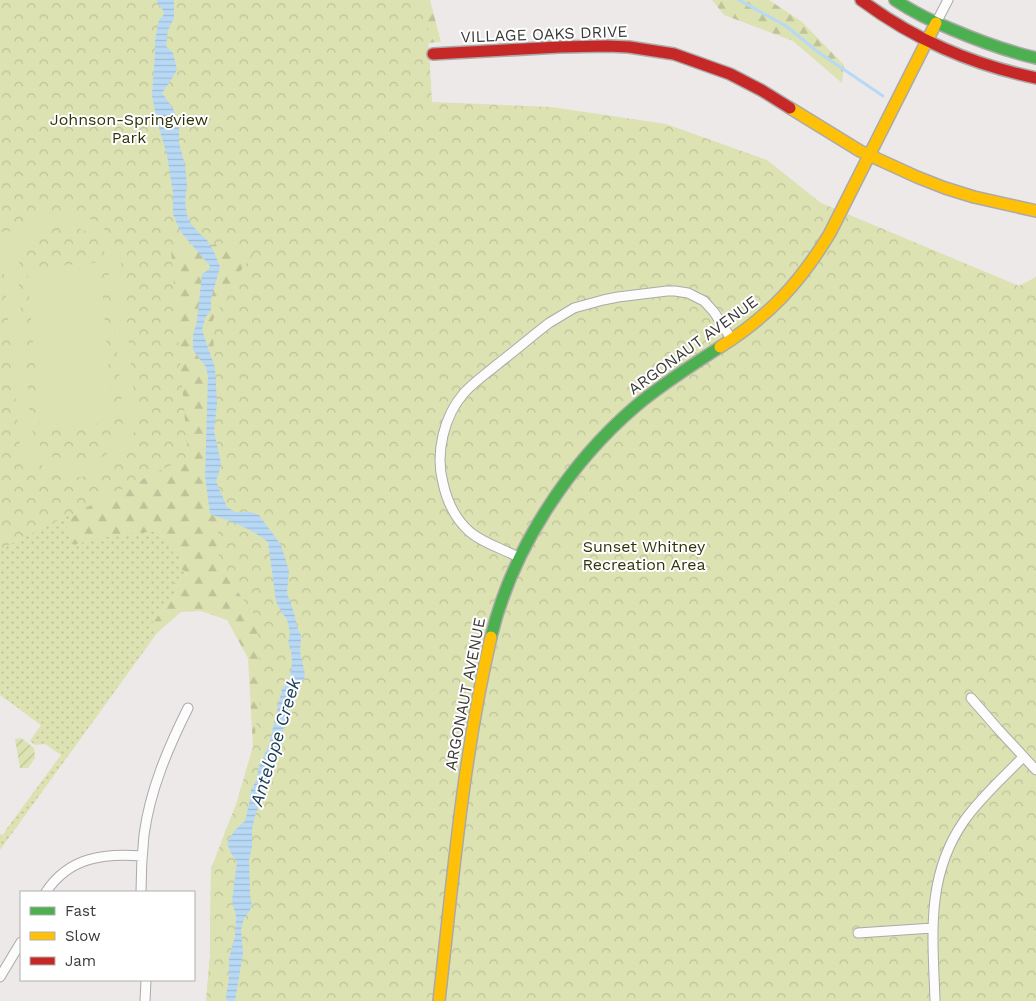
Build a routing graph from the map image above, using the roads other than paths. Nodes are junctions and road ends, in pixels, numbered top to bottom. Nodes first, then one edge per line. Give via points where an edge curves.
1 (861, 0) edge
2 (895, 0) edge
3 (948, 0) edge
4 (936, 23) junction
5 (927, 41) junction
6 (433, 54) dead end
7 (1036, 58) edge
8 (1036, 78) edge
9 (869, 156) junction
10 (1036, 211) edge
11 (732, 340) junction
12 (520, 558) junction
13 (972, 698) dead end
14 (188, 708) dead end
15 (1023, 757) junction
16 (1036, 770) edge
17 (142, 856) junction
18 (47, 891) edge
19 (141, 891) edge
20 (933, 928) junction
21 (858, 933) dead end
22 (20, 944) edge
23 (0, 977) edge
24 (146, 981) edge
25 (145, 1001) edge
26 (439, 1001) edge
27 (935, 1001) edge

1 - 5 street
2 - 4 street
3 - 4 street
4 - 5 street, ARGONAUT AVENUE
4 - 7 street via 981,42
5 - 8 street via 1000,69
5 - 9 street, ARGONAUT AVENUE
6 - 9 street, VILLAGE OAKS DRIVE via 607,46 674,54 758,88
9 - 10 street, VILLAGE OAKS DRIVE via 945,188
9 - 11 street, ARGONAUT AVENUE via 815,258 774,306
11 - 12 street, ARGONAUT AVENUE via 641,401 598,443 546,510
11 - 12 street via 704,301 688,293 667,291 618,297 562,314 464,394 448,422 440,450 441,478 449,503 462,525 471,533
12 - 26 street, ARGONAUT AVENUE via 494,624 469,749
13 - 15 street
14 - 17 street via 170,743 156,784 148,811
15 - 16 street
15 - 20 street via 977,804 952,842 942,862 936,886
17 - 18 street via 92,858 60,876
17 - 19 street
20 - 21 street
20 - 27 street
22 - 23 street
24 - 25 street

